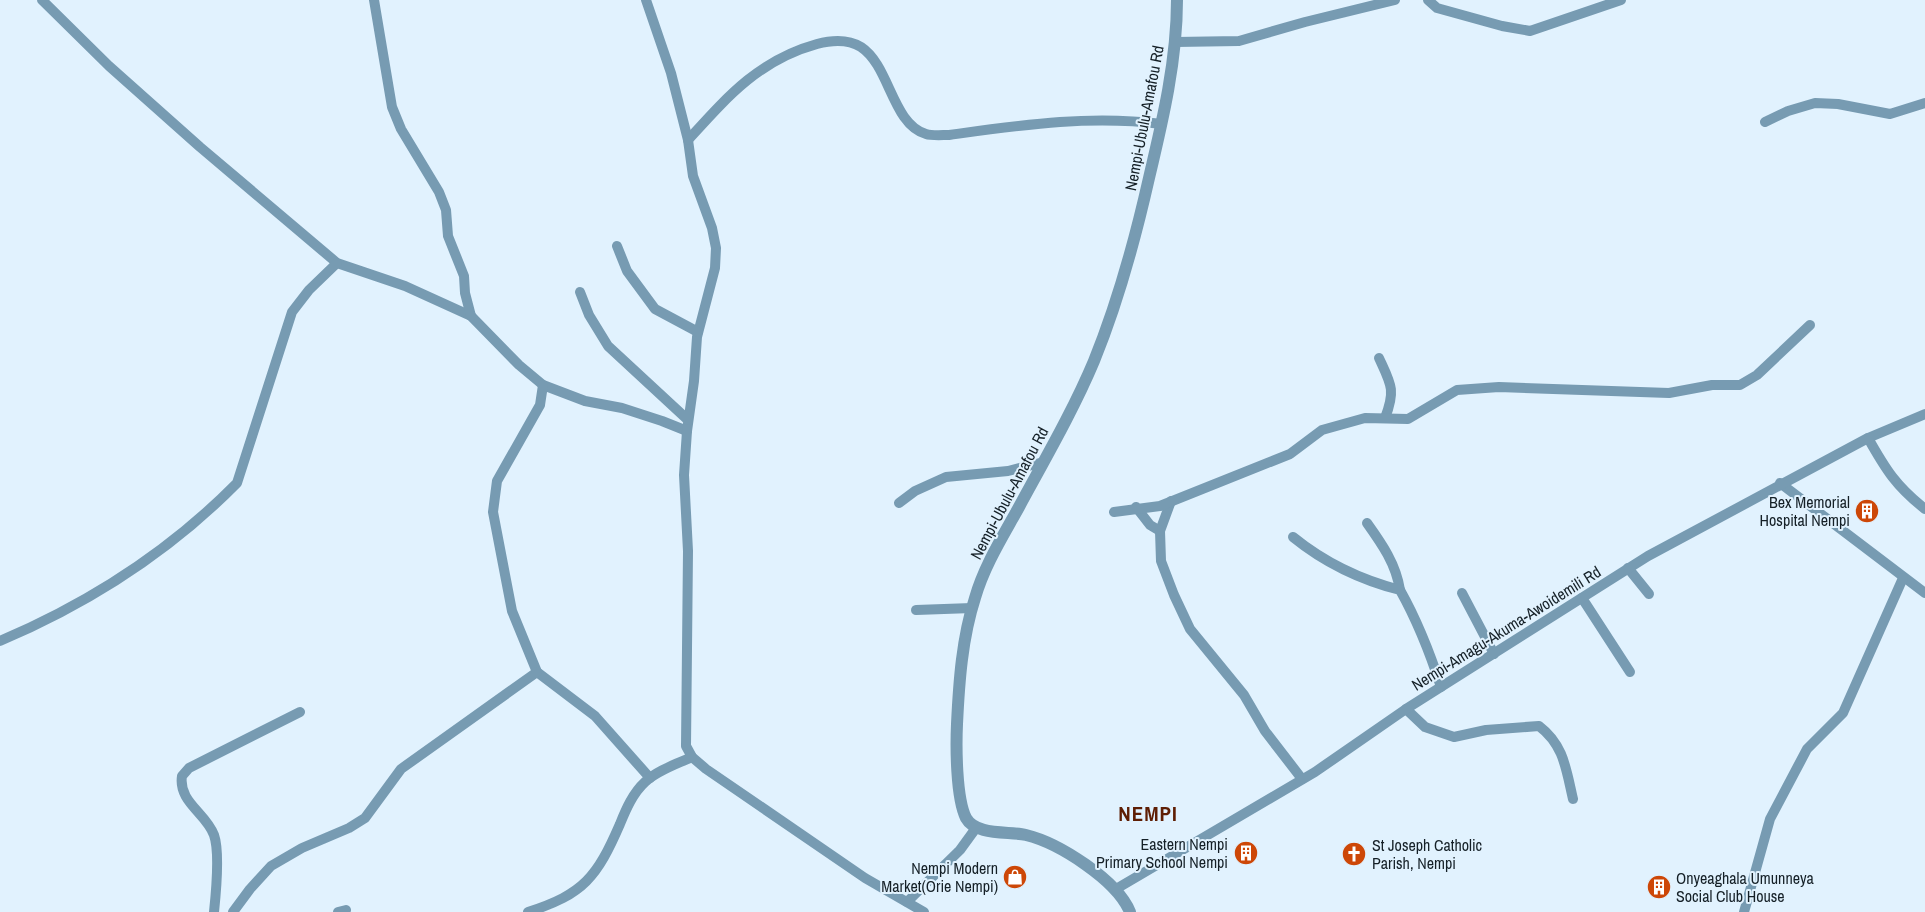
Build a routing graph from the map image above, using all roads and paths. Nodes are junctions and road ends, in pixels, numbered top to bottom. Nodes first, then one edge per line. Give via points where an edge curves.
1 (42, 0) edge
2 (374, 0) edge
3 (646, 0) edge
4 (1177, 0) edge
5 (1395, 0) edge
6 (1428, 0) edge
7 (1621, 0) edge
8 (1176, 42) junction
9 (1925, 103) edge
10 (1765, 122) dead end
11 (1162, 124) junction
12 (688, 140) junction
13 (617, 246) dead end
14 (337, 263) junction
15 (580, 292) dead end
16 (470, 316) junction
17 (1810, 325) dead end
18 (698, 332) junction
19 (1379, 358) dead end
20 (543, 385) junction
21 (1925, 414) edge
22 (1385, 418) junction
23 (688, 420) junction
24 (687, 431) junction
25 (1868, 438) junction
26 (1044, 462) junction
27 (1780, 484) junction
28 (1171, 500) junction
29 (899, 503) dead end
30 (1136, 508) junction
31 (1925, 509) edge
32 (1114, 512) dead end
33 (1367, 523) dead end
34 (1160, 531) junction
35 (1293, 536) dead end
36 (1628, 568) junction
37 (1903, 578) junction
38 (1400, 590) junction
39 (1925, 592) edge
40 (1462, 593) dead end
41 (1649, 594) dead end
42 (1582, 598) junction
43 (972, 608) junction
44 (916, 610) dead end
45 (0, 641) edge
46 (1494, 654) junction
47 (537, 672) junction
48 (1630, 672) dead end
49 (1440, 687) junction
50 (1406, 709) junction
51 (300, 712) dead end
52 (692, 757) junction
53 (650, 778) junction
54 (1302, 779) junction
55 (1573, 799) dead end
56 (976, 828) junction
57 (1116, 890) junction
58 (907, 902) junction
59 (214, 912) edge
60 (233, 912) edge
61 (528, 912) edge
62 (924, 912) edge
63 (1130, 912) edge
64 (1744, 912) edge

1 - 14 street via 186,135
2 - 16 street via 392,107 446,210 448,236 464,276
3 - 12 street via 672,73
4 - 8 street, Nempi-Ubulu-Amafou Rd
5 - 8 street via 1239,42
6 - 7 street via 1437,8 1530,31
8 - 11 street, Nempi-Ubulu-Amafou Rd
9 - 10 street via 1890,114 1815,103
11 - 12 street via 1083,119 926,135 915,129 906,118 875,62 861,47 843,41 829,41 774,61 748,78
11 - 26 street, Nempi-Ubulu-Amafou Rd via 1133,246 1108,320 1094,360
12 - 18 street via 693,176 716,248 715,268
13 - 18 street via 627,271 655,309
14 - 16 street via 405,286
14 - 45 street via 292,312 237,482 219,501 130,573 35,626
15 - 23 street via 589,315 608,346
16 - 20 street
17 - 22 street via 1757,375 1740,385 1712,385 1669,393 1499,387 1457,390 1408,419
18 - 23 street
19 - 22 street via 1390,382 1392,399
20 - 24 street via 584,401 622,408
20 - 47 street via 540,405 497,482 493,512 512,612
21 - 25 street, Nempi-Amagu-Akuma-Awoidemili Rd
22 - 28 street via 1365,418 1322,430 1290,454
23 - 24 street
24 - 52 street via 684,475 688,551 686,746
25 - 27 street, Nempi-Amagu-Akuma-Awoidemili Rd
25 - 31 street via 1902,492
26 - 29 street via 1008,471 946,477 915,491
26 - 43 street, Nempi-Ubulu-Amafou Rd via 995,552
27 - 36 street, Nempi-Amagu-Akuma-Awoidemili Rd
27 - 37 street
28 - 30 street via 1160,506
28 - 34 street
30 - 32 street
30 - 34 street via 1150,525
33 - 38 street via 1386,549 1398,576
34 - 54 street via 1161,561 1190,629 1244,694 1265,731
35 - 38 street via 1336,566 1370,582
36 - 41 street
36 - 42 street, Nempi-Amagu-Akuma-Awoidemili Rd
37 - 39 street
37 - 64 street via 1843,714 1807,748 1770,819
38 - 49 street via 1430,653
40 - 46 street
42 - 46 street, Nempi-Amagu-Akuma-Awoidemili Rd
42 - 48 street
43 - 44 street
43 - 56 street, Nempi-Ubulu-Amafou Rd via 961,666 955,757 967,819
46 - 49 street, Nempi-Amagu-Akuma-Awoidemili Rd
47 - 53 street via 595,716
47 - 60 street via 401,769 365,818 271,866
49 - 50 street, Nempi-Amagu-Akuma-Awoidemili Rd
50 - 54 street, Nempi-Amagu-Akuma-Awoidemili Rd
50 - 55 street via 1425,727 1454,738 1486,730 1539,726 1553,737 1565,762
51 - 59 street via 189,768 182,776 183,793 214,835
52 - 53 street
52 - 58 street via 857,873
53 - 61 street via 630,800 610,848 593,877 554,904
54 - 57 street, Nempi-Amagu-Akuma-Awoidemili Rd
56 - 57 street via 1027,835 1092,870
56 - 58 street via 960,850
57 - 63 street
58 - 62 street

